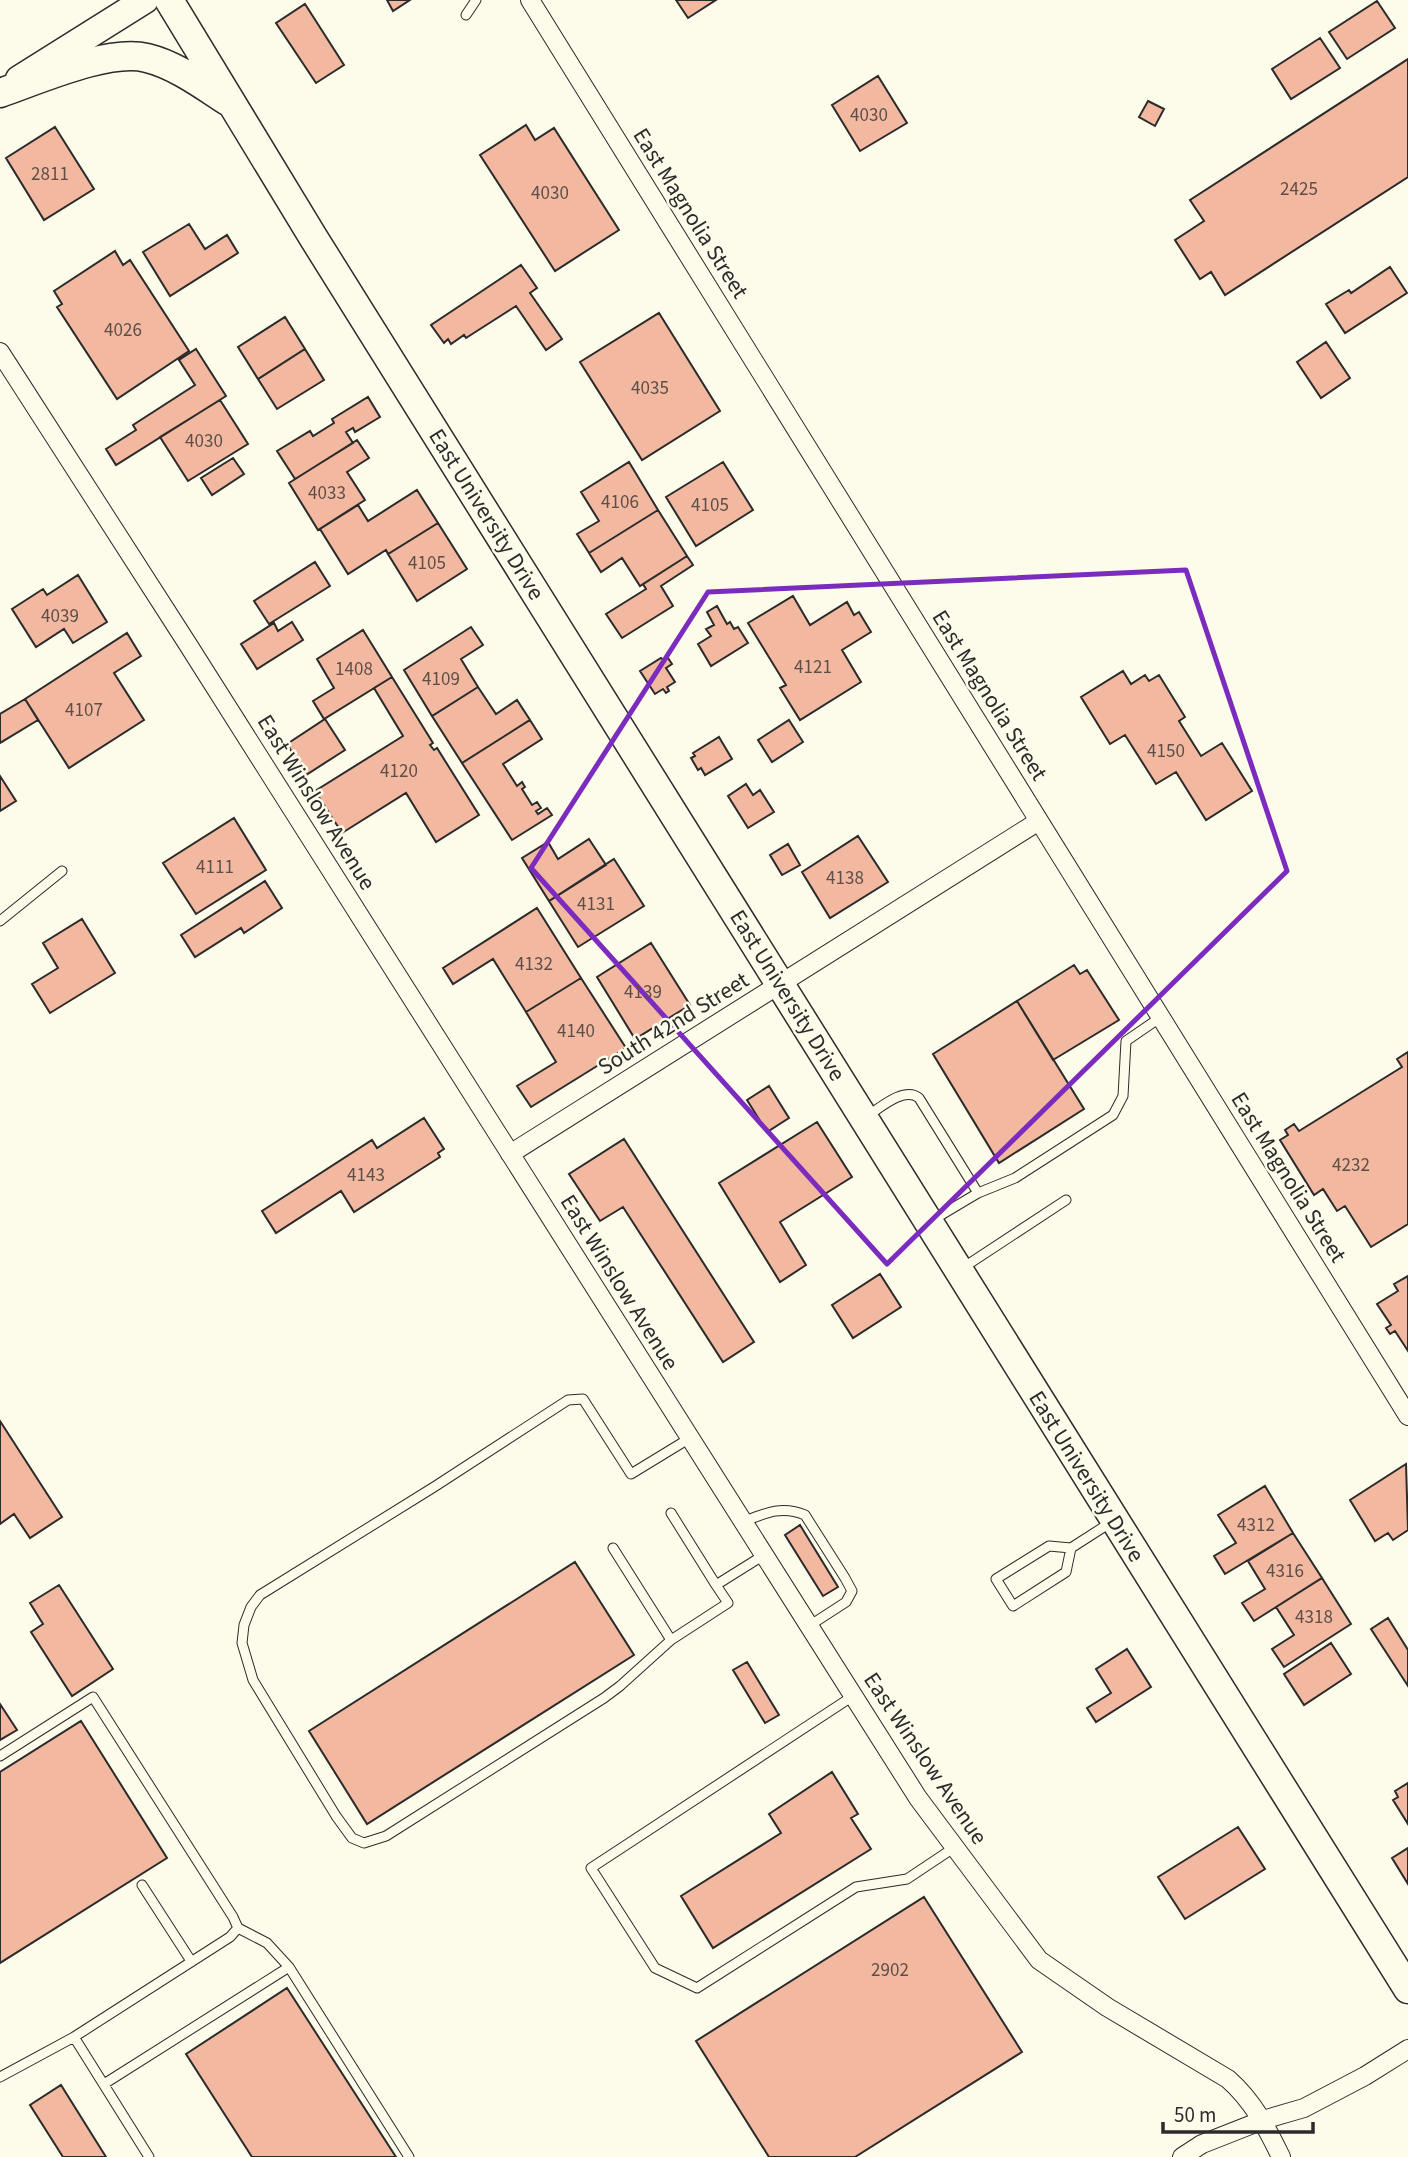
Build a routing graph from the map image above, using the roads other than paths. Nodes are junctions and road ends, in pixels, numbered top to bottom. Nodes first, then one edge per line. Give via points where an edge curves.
1 (145, 0) edge
2 (169, 0) edge
3 (476, 0) edge
4 (530, 0) edge
5 (466, 15) dead end
6 (0, 92) edge
7 (233, 104) junction
8 (0, 352) edge
9 (1040, 821) junction
10 (62, 871) dead end
11 (0, 921) edge
12 (781, 985) junction
13 (1161, 1017) junction
14 (865, 1118) junction
15 (510, 1154) junction
16 (978, 1193) junction
17 (1066, 1200) dead end
18 (930, 1222) junction
19 (960, 1270) junction
20 (1408, 1416) edge
21 (690, 1438) junction
22 (671, 1513) dead end
23 (1115, 1521) junction
24 (743, 1522) junction
25 (613, 1548) dead end
26 (1071, 1548) junction
27 (764, 1555) junction
28 (716, 1585) junction
29 (809, 1626) junction
30 (671, 1640) junction
31 (853, 1696) junction
32 (0, 1756) edge
33 (955, 1847) junction
34 (142, 1885) dead end
35 (238, 1928) junction
36 (191, 1961) junction
37 (289, 1967) junction
38 (1408, 1989) edge
39 (74, 2037) junction
40 (1408, 2049) edge
41 (0, 2077) edge
42 (104, 2084) junction
43 (1263, 2120) junction
44 (149, 2157) edge
45 (409, 2157) edge
46 (1182, 2157) edge
47 (1281, 2157) edge

1 - 6 main road
2 - 7 main road, East University Drive
3 - 5 lane
4 - 9 street, East Magnolia Street
6 - 7 main road via 97,60 125,56 165,65
7 - 12 main road, East University Drive
8 - 15 street, East Winslow Avenue
9 - 12 street, South 42nd Street
9 - 13 street, East Magnolia Street
10 - 11 lane
12 - 14 main road, East University Drive
12 - 15 street, South 42nd Street
13 - 16 lane via 1126,1041 1123,1096 1113,1115 1014,1178
13 - 20 street, East Magnolia Street
14 - 16 lane via 904,1094 915,1094
14 - 18 main road, East University Drive
15 - 21 street, East Winslow Avenue
16 - 18 lane
17 - 19 lane
18 - 19 main road, East University Drive
19 - 23 main road, East University Drive
21 - 24 street, East Winslow Avenue
21 - 30 lane via 631,1474 583,1399 568,1400 260,1595 244,1625 242,1643 253,1680 336,1816 352,1838 364,1843 386,1836 583,1712
22 - 28 lane
23 - 26 lane
23 - 38 main road, East University Drive
24 - 27 street, East Winslow Avenue
24 - 29 lane via 778,1509 805,1515 845,1577 852,1591 846,1602
25 - 30 lane
26 - 26 lane via 1049,1546 996,1579 1013,1606 1066,1572
27 - 28 lane
27 - 29 street, East Winslow Avenue
28 - 30 lane via 728,1603
29 - 31 street, East Winslow Avenue
31 - 33 street, East Winslow Avenue
31 - 33 lane via 592,1868 655,1968 697,1987 856,1887 907,1879
32 - 35 lane via 93,1697
33 - 43 street, East Winslow Avenue via 1039,1960 1107,2007 1228,2079
34 - 36 lane
35 - 36 lane
35 - 37 lane via 267,1943
36 - 39 lane
37 - 42 lane
37 - 45 lane
39 - 41 lane
39 - 42 lane
40 - 43 street via 1304,2108
42 - 44 lane
43 - 46 street via 1202,2144
43 - 47 street, East Winslow Avenue

